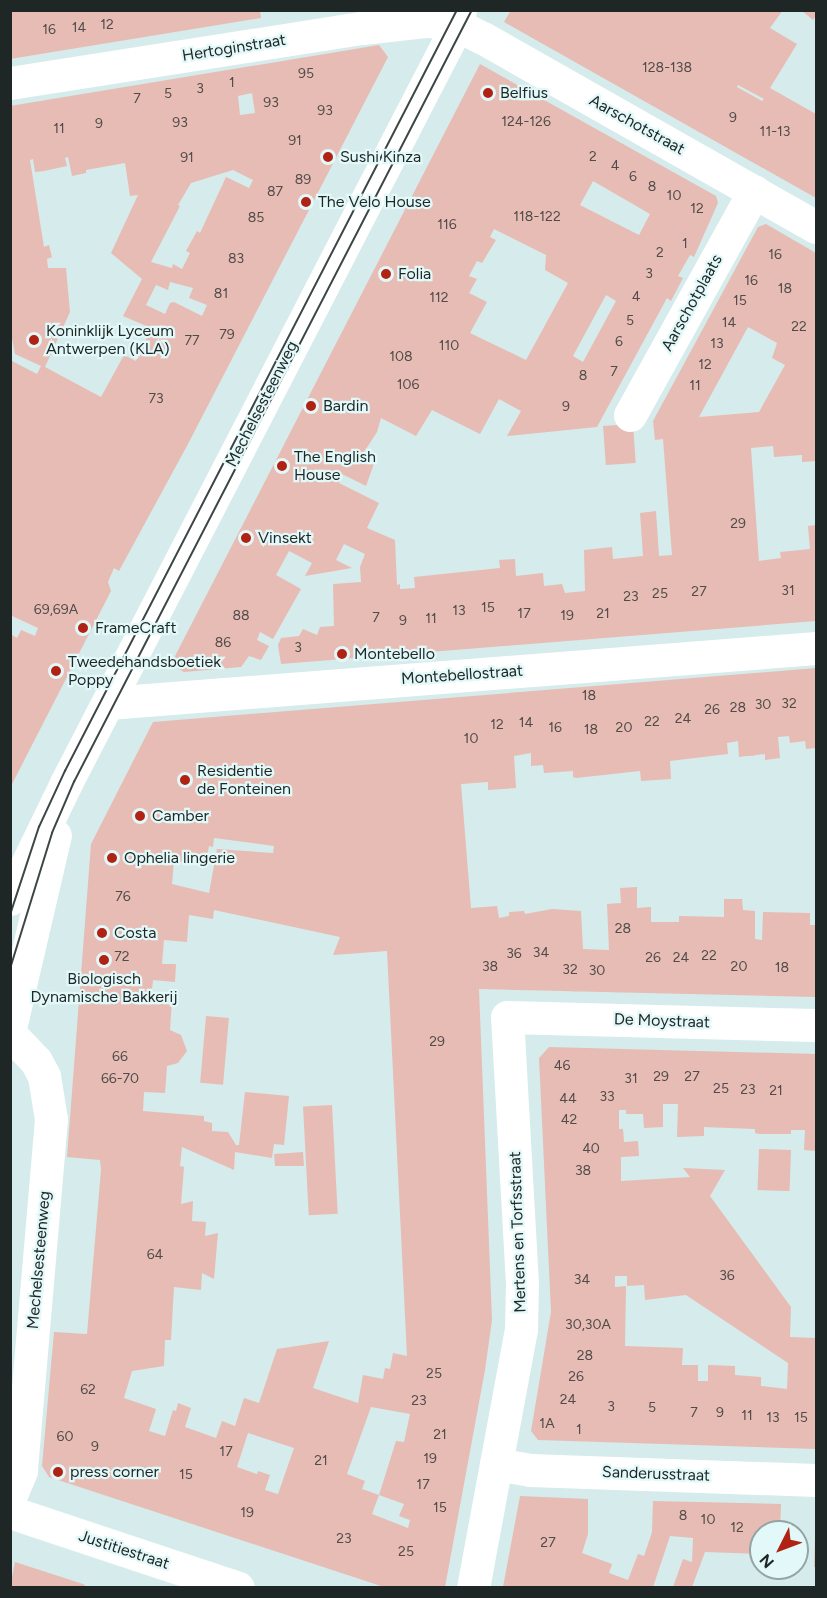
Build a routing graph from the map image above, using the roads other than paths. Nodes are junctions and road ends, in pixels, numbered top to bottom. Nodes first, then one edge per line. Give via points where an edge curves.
1 (462, 15) edge
2 (361, 19) edge
3 (10, 83) edge
4 (754, 191) junction
5 (816, 227) edge
6 (630, 415) dead end
7 (816, 648) edge
8 (108, 703) junction
9 (19, 895) edge
10 (507, 1017) joint
11 (816, 1025) edge
12 (10, 1028) edge
13 (10, 1034) edge
14 (496, 1464) junction
15 (816, 1480) edge
16 (10, 1497) edge
17 (10, 1512) edge
18 (238, 1587) edge
19 (473, 1587) edge

1 - 2 street, Hertoginstraat via 425,21
1 - 4 street, Aarschotstraat
1 - 8 street, Mechelsesteenweg
2 - 3 street, Hertoginstraat
4 - 5 street, Aarschotstraat
4 - 6 street, Aarschotplaats
7 - 8 street, Montebellostraat
8 - 9 street, Mechelsesteenweg via 66,783
9 - 12 street, Mechelsesteenweg
10 - 11 street, De Moystraat
10 - 14 street, Mertens en Torfsstraat via 522,1284 521,1318
13 - 16 street, Mechelsesteenweg via 36,1061 44,1076 51,1119 21,1471
14 - 15 street, Sanderusstraat via 530,1470
14 - 19 street, Mertens en Torfsstraat
17 - 18 street, Justitiestraat

